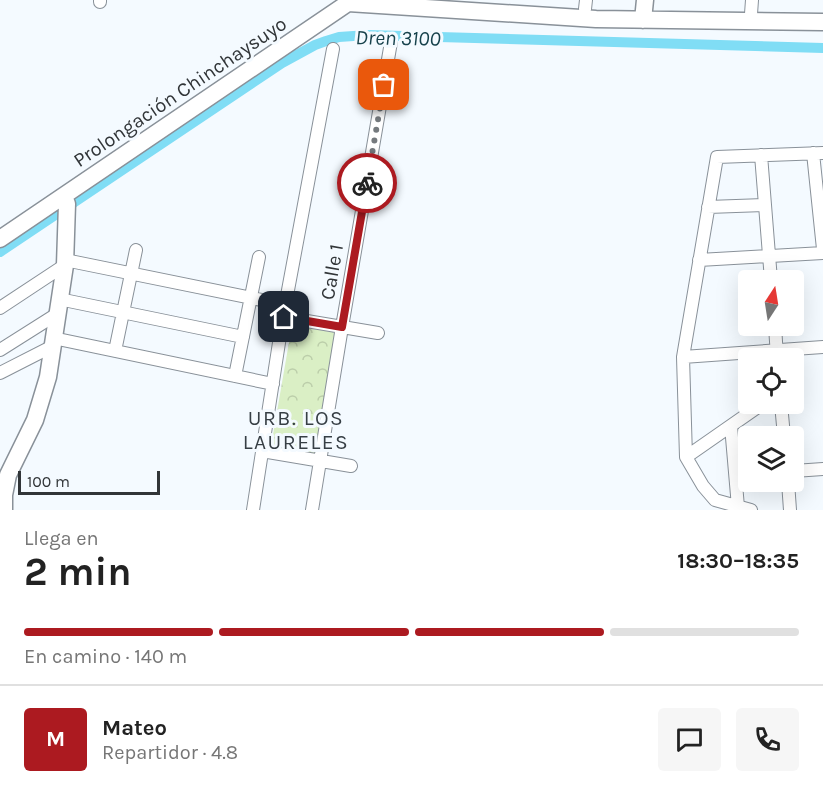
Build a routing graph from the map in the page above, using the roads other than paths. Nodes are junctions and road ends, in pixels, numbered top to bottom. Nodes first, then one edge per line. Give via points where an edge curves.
1 (645, 0) edge
2 (752, 0) edge
3 (348, 2) edge
4 (751, 14) dead end
5 (643, 20) junction
6 (823, 22) edge
7 (392, 42) dead end
8 (333, 49) dead end
9 (818, 153) edge
10 (761, 155) junction
11 (821, 201) edge
12 (765, 205) junction
13 (66, 206) junction
14 (708, 207) junction
15 (0, 239) edge
16 (136, 250) dead end
17 (823, 251) edge
18 (770, 256) junction
19 (259, 257) dead end
20 (699, 260) junction
21 (65, 263) junction
22 (771, 270) edge
23 (131, 274) junction
24 (250, 298) junction
25 (58, 306) junction
26 (0, 308) edge
27 (285, 311) junction
28 (123, 312) junction
29 (342, 327) junction
30 (378, 333) dead end
31 (243, 337) junction
32 (52, 342) junction
33 (823, 347) edge
34 (0, 350) edge
35 (804, 350) edge
36 (115, 351) junction
37 (738, 355) edge
38 (683, 357) junction
39 (0, 373) edge
40 (235, 376) junction
41 (273, 384) junction
42 (747, 414) edge
43 (730, 426) junction
44 (262, 451) junction
45 (686, 457) junction
46 (321, 462) junction
47 (351, 466) dead end
48 (823, 469) edge
49 (804, 470) edge
50 (789, 492) edge
51 (738, 507) junction
52 (4, 510) edge
53 (253, 510) edge
54 (312, 510) edge
55 (751, 510) edge
56 (790, 510) edge

1 - 5 street
2 - 4 street
3 - 5 street, Prolongación Chinchaysuyo
3 - 13 street, Prolongación Chinchaysuyo
5 - 6 street, Prolongación Chinchaysuyo
7 - 29 street, Calle 1
8 - 27 street
9 - 10 street
9 - 11 street
10 - 12 street
10 - 14 street via 717,157
11 - 17 street
12 - 14 street
12 - 18 street
13 - 15 street, Prolongación Chinchaysuyo
13 - 21 street
14 - 20 street
16 - 23 street
17 - 18 street
18 - 20 street
18 - 22 street
19 - 24 street
20 - 38 street
21 - 23 street
21 - 25 street
21 - 26 street
23 - 24 street
23 - 28 street
24 - 27 street
24 - 31 street
25 - 28 street
25 - 32 street
25 - 34 street
27 - 29 street
27 - 41 street
28 - 31 street
28 - 36 street
29 - 30 street
29 - 46 street, Calle 1
31 - 40 street
32 - 36 street
32 - 39 street
32 - 52 street via 40,406 8,475
33 - 35 street
36 - 40 street
37 - 38 street
38 - 45 street
40 - 41 street
41 - 44 street
42 - 43 street
43 - 45 street
43 - 51 street
44 - 46 street
44 - 53 street
45 - 51 street via 715,500
46 - 47 street
46 - 54 street, Calle 1
48 - 49 street
50 - 56 street
51 - 55 street

